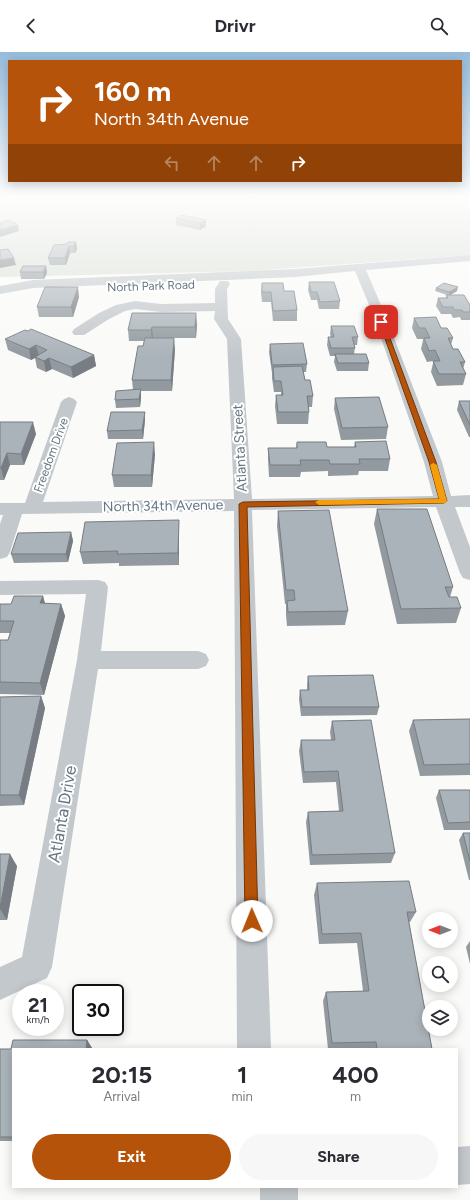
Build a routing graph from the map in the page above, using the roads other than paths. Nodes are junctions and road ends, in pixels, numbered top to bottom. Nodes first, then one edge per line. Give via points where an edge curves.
1 (470, 258) edge
2 (470, 266) edge
3 (360, 270) junction
4 (224, 284) junction
5 (0, 291) edge
6 (222, 308) junction
7 (79, 332) dead end
8 (69, 402) dead end
9 (470, 500) edge
10 (444, 501) junction
11 (243, 504) junction
12 (16, 508) edge
13 (0, 552) edge
14 (470, 573) edge
15 (0, 588) edge
16 (88, 660) junction
17 (198, 660) dead end
18 (0, 984) edge
19 (254, 1048) edge
20 (470, 1165) edge
21 (458, 1166) edge
22 (279, 1188) edge
23 (279, 1200) edge

1 - 3 street, North Park Road
2 - 3 street, North Park Road
3 - 4 street, North Park Road via 303,280
3 - 5 street, North Park Road via 33,284
3 - 10 street via 433,462
4 - 5 street, North Park Road
4 - 6 street, Atlanta Street via 221,289
6 - 7 street via 161,308 135,305 104,316
6 - 11 street, Atlanta Street via 221,319 234,339
8 - 12 street, Freedom Drive
9 - 10 street, North 34th Avenue
10 - 11 street, North 34th Avenue
10 - 14 street
11 - 12 street, North 34th Avenue
11 - 19 street, Atlanta Street
12 - 13 street, Freedom Drive
15 - 16 street, Atlanta Drive via 98,587
16 - 17 street
16 - 18 street, Atlanta Drive via 36,967
20 - 21 street
22 - 23 street

